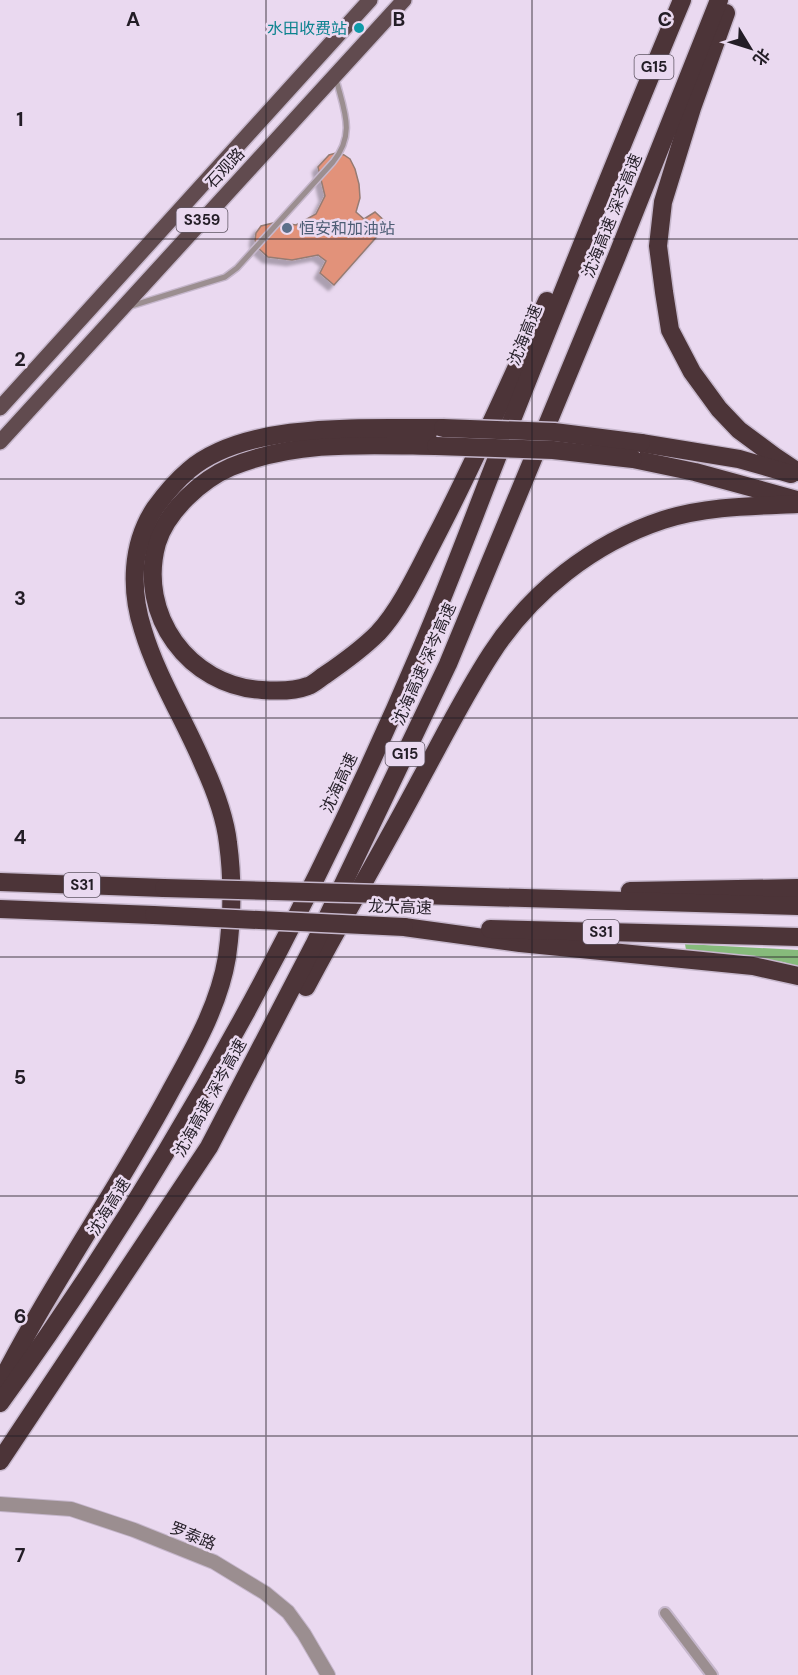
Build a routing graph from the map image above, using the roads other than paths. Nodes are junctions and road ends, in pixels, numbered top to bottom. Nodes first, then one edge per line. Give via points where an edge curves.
1 (370, 0) edge
2 (404, 0) edge
3 (682, 0) edge
4 (719, 0) edge
5 (730, 0) edge
6 (336, 75) junction
7 (626, 134) junction
8 (225, 161) junction
9 (242, 176) junction
10 (120, 309) junction
11 (0, 408) edge
12 (0, 442) edge
13 (637, 451) junction
14 (798, 472) edge
15 (798, 477) edge
16 (798, 502) edge
17 (0, 882) edge
18 (798, 888) edge
19 (508, 897) junction
20 (798, 906) edge
21 (0, 909) edge
22 (404, 927) junction
23 (798, 937) edge
24 (798, 976) edge
25 (209, 1147) junction
26 (0, 1384) edge
27 (0, 1403) edge
28 (0, 1461) edge
29 (0, 1504) edge
30 (665, 1613) dead end
31 (328, 1675) edge
32 (712, 1675) edge

1 - 8 main road, 石观路 / S359
2 - 6 main road, 石观路 / S359
3 - 7 highway, 沈海高速 深岑高速 / G15
4 - 25 highway, 沈海高速 深岑高速 / G15 via 613,267 447,664 314,945
5 - 14 highway via 663,202 658,246 664,292 670,330 692,372 718,409 739,430
6 - 9 main road, 石观路 / S359
6 - 10 lane via 347,128 343,150 237,268 214,281
7 - 13 highway, bridge via 450,508 417,573 380,631 349,660 308,686 272,691 222,682 193,663 176,646 164,625 153,570 158,542 188,497 231,468 285,451 351,445 436,446 553,450
7 - 27 highway, 沈海高速 / G15 via 421,649 319,872 223,1056 171,1144 89,1275
8 - 9 main road
8 - 11 main road, 石观路 / S359
9 - 10 main road, 石观路 / S359
10 - 12 main road, 石观路 / S359
13 - 15 highway via 738,459
13 - 16 highway
13 - 26 highway, bridge via 554,432 313,429 267,436 222,451 190,468 165,494 143,530 137,550 136,602 153,658 203,764 228,842 231,905 226,959 213,1007 151,1128 23,1339
16 - 25 highway via 701,512 664,520 626,535 552,583 521,615 492,652 463,701 252,1089
17 - 19 highway, 龙大高速 / S31, bridge
18 - 19 highway via 655,889
19 - 20 highway, 龙大高速 / S31
21 - 22 highway, 龙大高速 / S31, bridge
22 - 23 highway, 龙大高速 / S31
22 - 24 highway via 520,943 753,966
25 - 28 highway, 沈海高速 深岑高速 / G15
29 - 31 street, 罗泰路 via 71,1509 214,1562 288,1612
30 - 32 street

